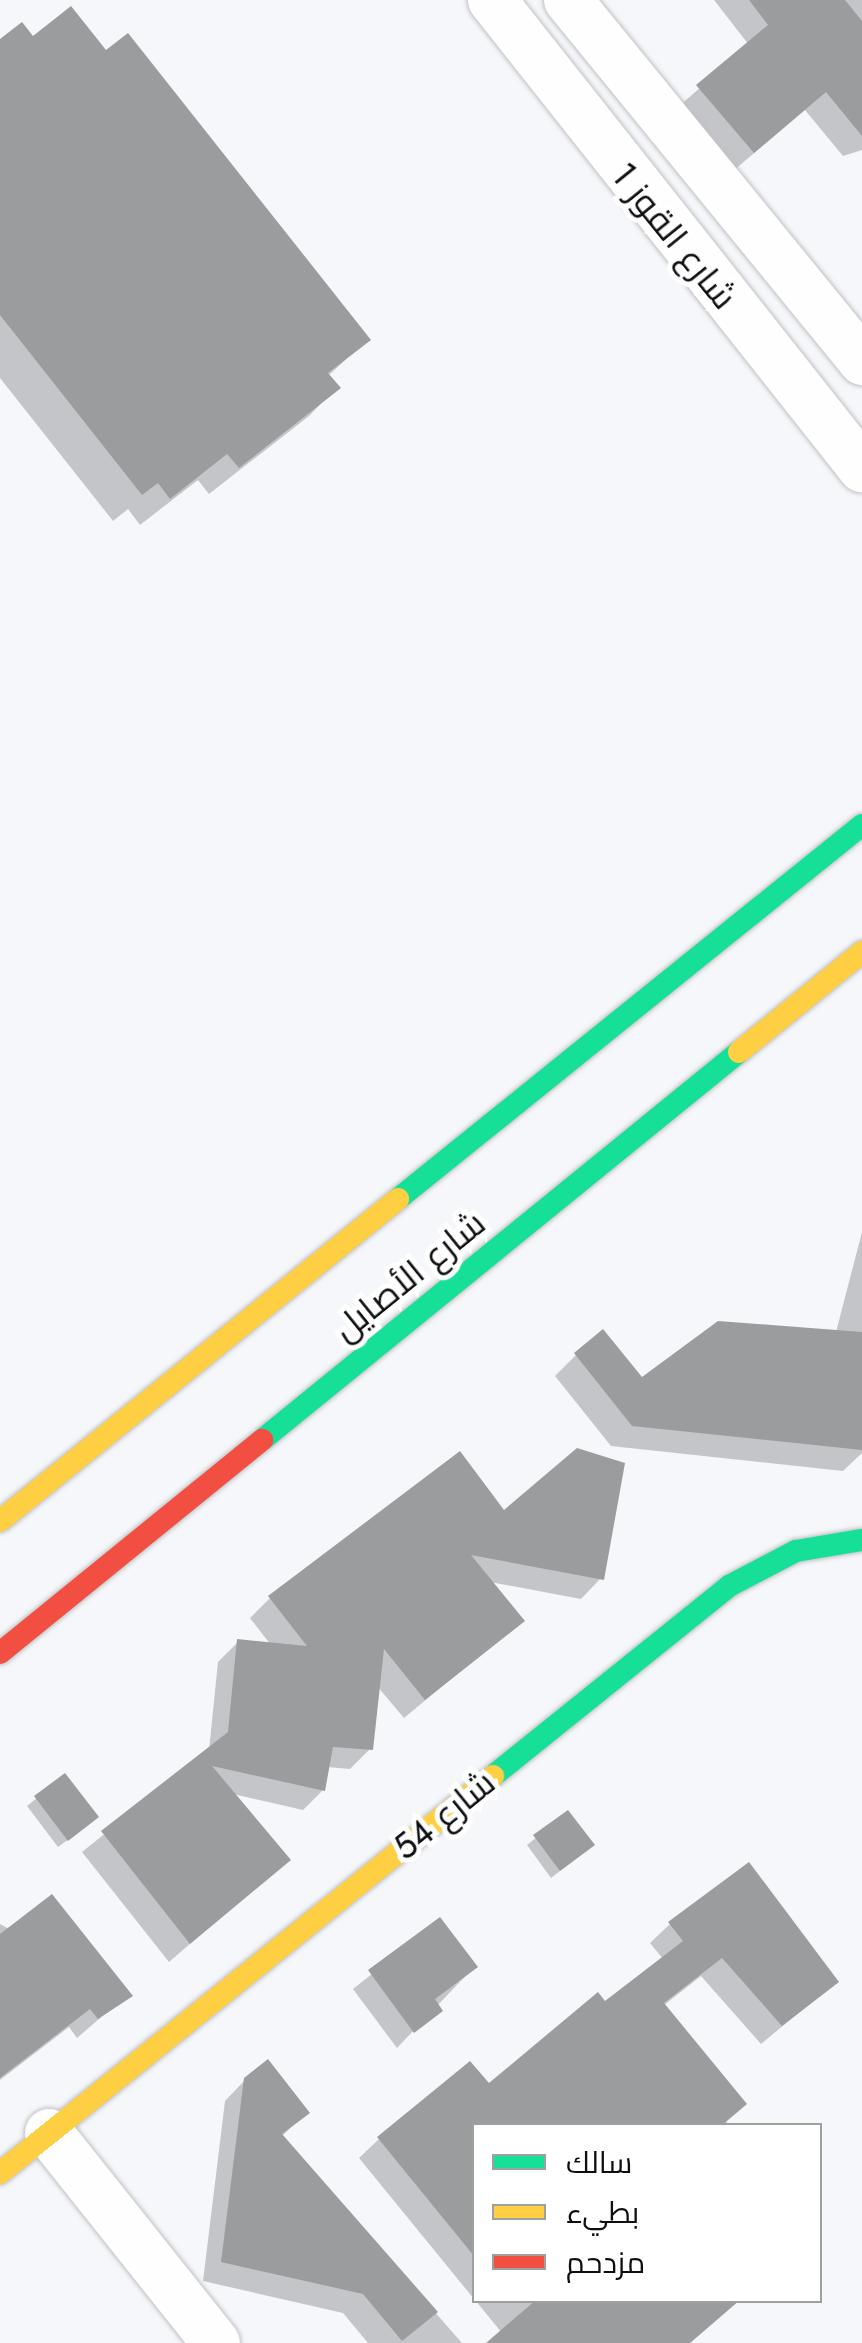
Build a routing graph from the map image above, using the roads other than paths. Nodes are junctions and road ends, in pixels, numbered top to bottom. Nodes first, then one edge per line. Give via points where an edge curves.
1 (492, 0) edge
2 (568, 0) edge
3 (862, 360) edge
4 (862, 468) edge
5 (862, 792) edge
6 (854, 831) edge
7 (862, 952) edge
8 (0, 1521) edge
9 (862, 1540) edge
10 (0, 1654) edge
11 (49, 2134) junction
12 (0, 2173) edge
13 (216, 2343) edge

1 - 4 street, شارع القوز 1
2 - 3 street, شارع القوز 1
5 - 6 main road
6 - 8 main road, شارع الأصايل
7 - 10 main road, شارع الأصايل
9 - 11 main road, شارع 54 via 796,1551 728,1586
11 - 12 main road, شارع 54
11 - 13 street

